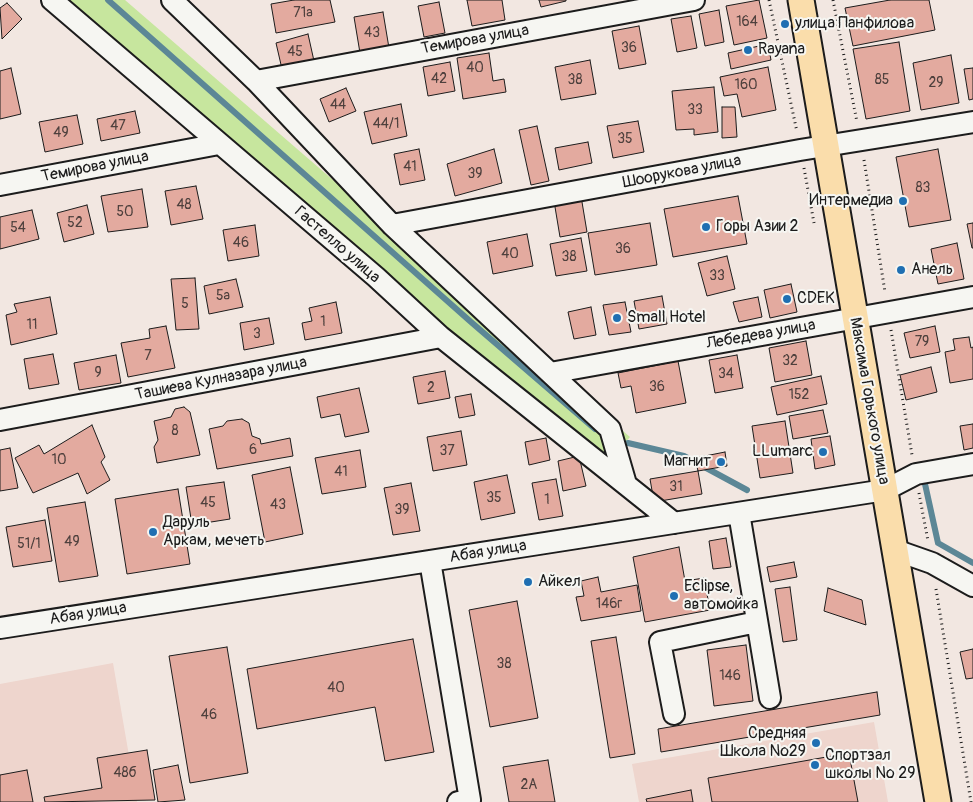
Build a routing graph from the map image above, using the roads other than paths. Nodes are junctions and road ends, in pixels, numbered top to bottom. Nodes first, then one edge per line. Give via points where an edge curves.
1 (52, 0) edge
2 (172, 0) edge
3 (694, 0) edge
4 (801, 0) edge
5 (256, 81) junction
6 (973, 122) edge
7 (219, 144) junction
8 (826, 146) junction
9 (0, 185) edge
10 (392, 225) junction
11 (973, 297) edge
12 (855, 318) junction
13 (441, 337) junction
14 (550, 373) junction
15 (0, 420) edge
16 (973, 464) edge
17 (626, 484) junction
18 (884, 490) junction
19 (739, 513) junction
20 (674, 523) junction
21 (894, 550) junction
22 (430, 561) junction
23 (973, 586) edge
24 (757, 622) junction
25 (0, 628) edge
26 (770, 698) dead end
27 (674, 714) dead end
28 (458, 802) edge
29 (938, 802) edge

1 - 7 street, Гастелло улица
2 - 5 street
3 - 5 street, Темирова улица
4 - 8 main road, Максима Горького улица
5 - 10 street
6 - 8 street, Шоорукова улица
7 - 9 street, Темирова улица
7 - 13 street, Гастелло улица via 376,277
8 - 10 street, Шоорукова улица
8 - 12 main road, Максима Горького улица
10 - 14 street
11 - 12 street, Лебедева улица
12 - 14 street, Лебедева улица
12 - 18 main road, Максима Горького улица
13 - 15 street, Ташиева Кулназара улица
13 - 17 street, Гастелло улица
14 - 17 street via 610,429
16 - 18 street, Абая улица via 916,474
17 - 20 street, Гастелло улица
18 - 19 street, Абая улица
18 - 21 main road, Максима Горького улица
19 - 20 street, Абая улица
19 - 24 street
20 - 22 street, Абая улица
21 - 23 street via 932,563
21 - 29 main road, Максима Горького улица
22 - 25 street, Абая улица
22 - 28 street via 470,800
24 - 26 street
24 - 27 street via 660,642

